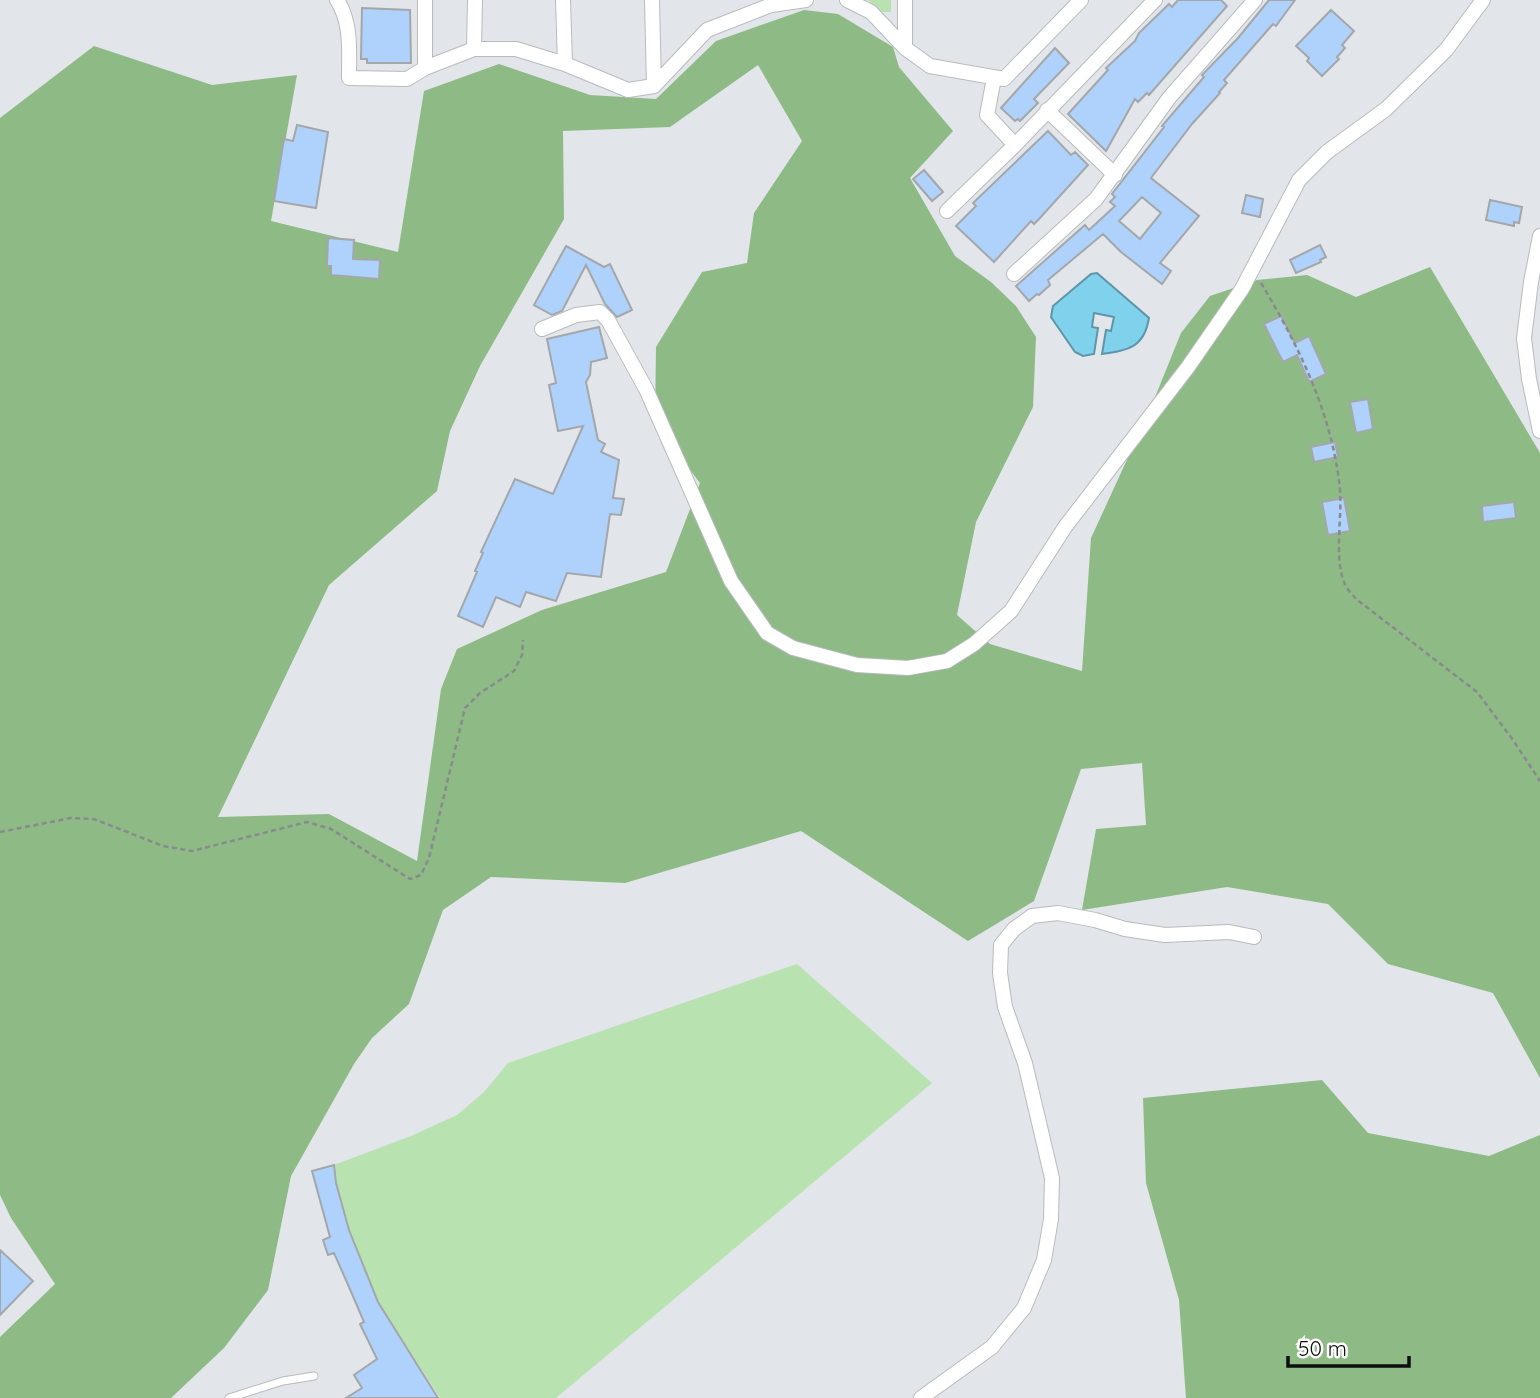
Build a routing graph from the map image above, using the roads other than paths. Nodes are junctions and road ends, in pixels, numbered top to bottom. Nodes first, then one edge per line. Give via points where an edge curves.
1 (337, 0) edge
2 (425, 0) edge
3 (475, 0) edge
4 (563, 0) edge
5 (652, 0) edge
6 (806, 0) edge
7 (847, 0) edge
8 (905, 0) edge
9 (1081, 0) edge
10 (1155, 0) edge
11 (1255, 0) edge
12 (1483, 0) edge
13 (778, 2) edge
14 (905, 48) junction
15 (474, 49) junction
16 (565, 64) junction
17 (425, 68) junction
18 (994, 78) junction
19 (654, 86) junction
20 (1047, 110) junction
21 (1015, 145) junction
22 (1115, 175) junction
23 (947, 211) dead end
24 (1540, 236) edge
25 (1014, 274) dead end
26 (1535, 283) edge
27 (542, 329) dead end
28 (1540, 431) edge
29 (1254, 937) dead end
30 (314, 1376) dead end
31 (229, 1398) edge
32 (921, 1398) edge

1 - 17 street via 349,37 349,78 407,79
2 - 17 street
3 - 15 street
4 - 16 street
5 - 19 street
6 - 13 street
7 - 14 street via 871,12
8 - 14 street
9 - 18 street via 1004,79
10 - 20 street
11 - 22 street via 1169,97
12 - 27 street via 1446,50 1387,109 1327,152 1299,180 1242,289 1065,527 1011,611 947,661 908,668 858,665 793,648 767,633 731,581 646,388 608,320 600,312 576,314
13 - 19 street via 707,30
14 - 18 street via 930,66
15 - 16 street via 516,48
15 - 17 street
16 - 19 street via 628,90
18 - 21 street via 988,116
20 - 21 street
20 - 22 street
21 - 23 street
22 - 25 street via 1096,199
24 - 26 street
26 - 28 street via 1524,338
29 - 32 street via 1229,932 1165,935 1058,913 1032,916 1001,945 1005,1007 1026,1063 1052,1178 1044,1260 1024,1308 992,1347
30 - 31 lane

